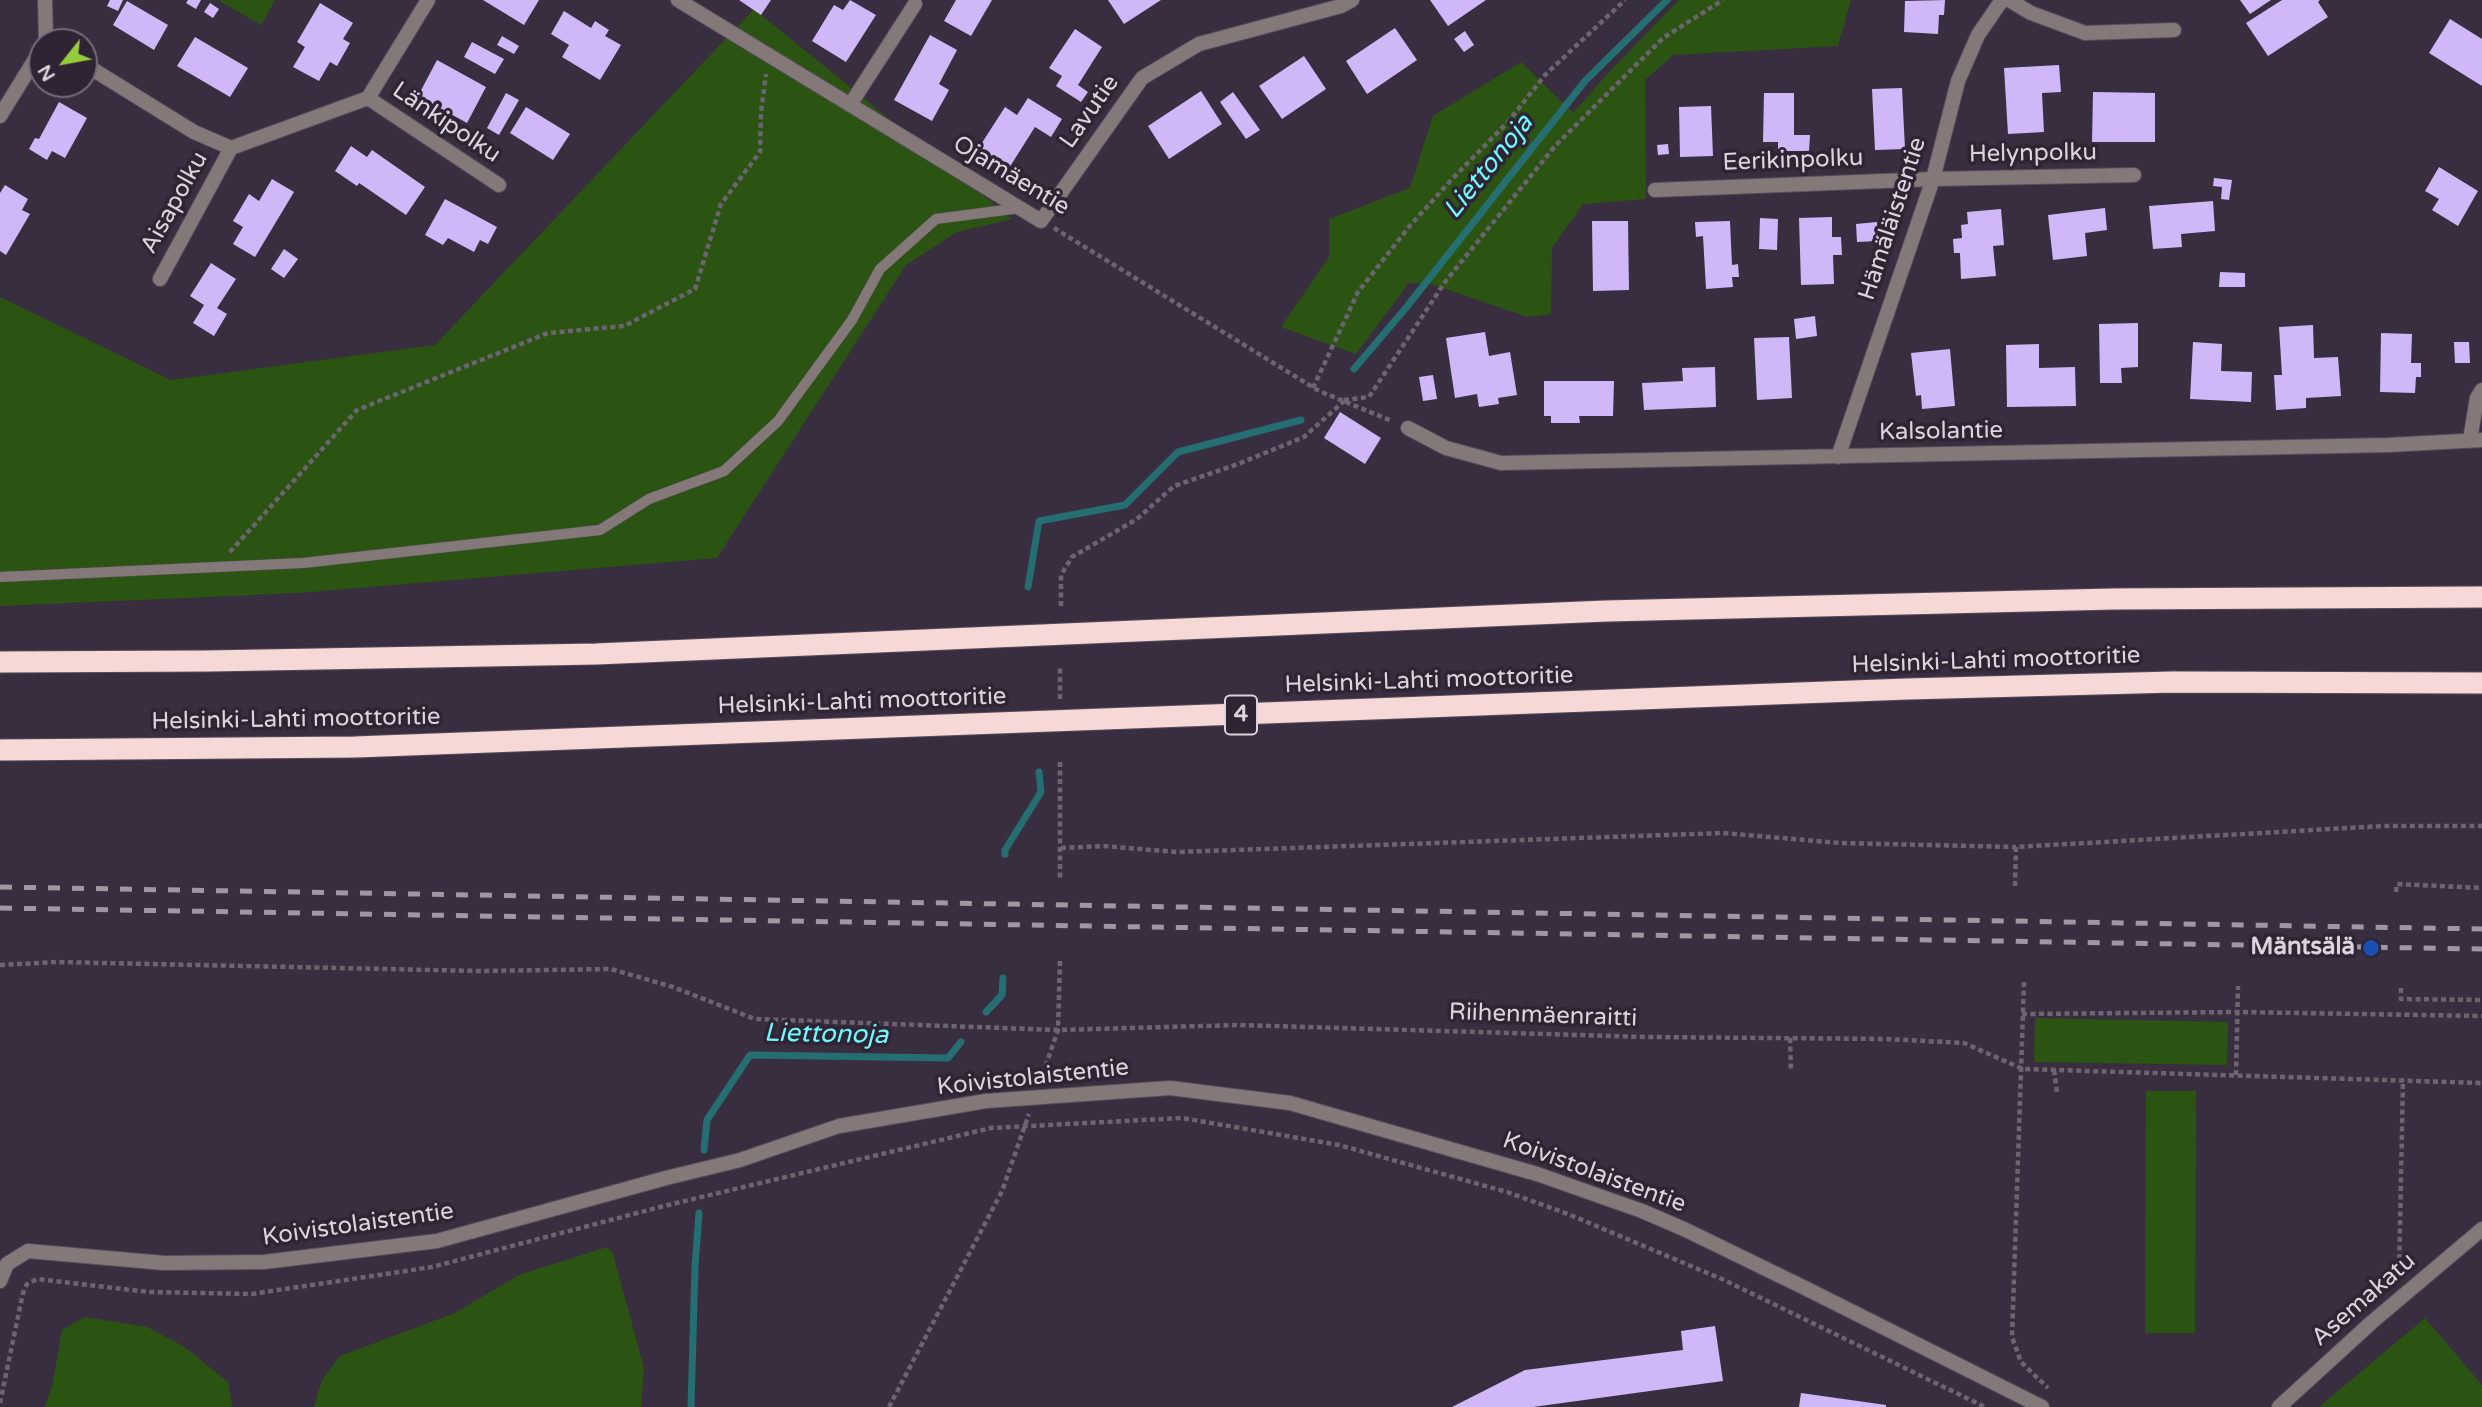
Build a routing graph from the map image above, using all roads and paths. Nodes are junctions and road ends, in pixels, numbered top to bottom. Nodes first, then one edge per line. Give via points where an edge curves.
1 (45, 0) edge
2 (428, 0) edge
3 (678, 0) edge
4 (1352, 0) edge
5 (1625, 0) edge
6 (1723, 0) edge
7 (2002, 0) edge
8 (2009, 0) edge
9 (915, 4) dead end
10 (46, 28) edge
11 (2174, 30) dead end
12 (769, 55) junction
13 (28, 72) edge
14 (98, 73) edge
15 (368, 98) junction
16 (850, 105) junction
17 (0, 116) edge
18 (231, 148) junction
19 (2134, 175) dead end
20 (1933, 178) junction
21 (499, 185) dead end
22 (1655, 190) dead end
23 (1020, 208) junction
24 (1041, 221) junction
25 (160, 279) dead end
26 (1313, 387) junction
27 (2482, 390) edge
28 (1344, 400) junction
29 (1408, 428) joint
30 (2476, 440) edge
31 (1838, 457) junction
32 (216, 567) junction
33 (0, 577) edge
34 (2482, 597) edge
35 (1061, 606) dead end
36 (0, 662) edge
37 (1060, 666) dead end
38 (2482, 683) edge
39 (1060, 699) dead end
40 (0, 750) edge
41 (1060, 762) dead end
42 (2482, 826) edge
43 (2016, 847) junction
44 (1061, 848) junction
45 (1060, 879) dead end
46 (2015, 886) dead end
47 (2482, 888) edge
48 (2396, 892) dead end
49 (1060, 960) dead end
50 (0, 965) edge
51 (2024, 982) dead end
52 (2238, 986) dead end
53 (2401, 988) dead end
54 (2482, 1000) edge
55 (2239, 1012) junction
56 (2022, 1014) junction
57 (2482, 1016) edge
58 (1058, 1030) junction
59 (1790, 1038) junction
60 (2023, 1069) junction
61 (2054, 1070) junction
62 (1791, 1071) dead end
63 (2236, 1075) junction
64 (2403, 1080) junction
65 (2482, 1083) edge
66 (2057, 1092) dead end
67 (1025, 1126) junction
68 (2482, 1229) edge
69 (2399, 1277) dead end
70 (0, 1280) edge
71 (2048, 1388) dead end
72 (0, 1403) edge
73 (889, 1407) edge
74 (1985, 1407) edge
75 (2042, 1407) edge
76 (2279, 1407) edge

1 - 10 street
2 - 15 street
3 - 12 street, Ojamäentie
4 - 24 street, Lavutie via 1199,44 1142,78
5 - 26 path via 1545,75 1507,123 1408,228 1358,292
6 - 28 path via 1663,38 1555,146 1445,282 1369,397
7 - 20 street, Hämäläistentie via 1978,34 1958,81
8 - 11 street via 2085,33
9 - 16 street
12 - 16 street, Ojamäentie
12 - 32 path via 760,152 721,204 695,289 624,326 548,333 357,410
13 - 17 street
14 - 18 street via 194,132
15 - 18 street
15 - 21 street, Länkipolku
16 - 23 street, Ojamäentie
18 - 25 street, Aisapolku
19 - 20 street, Helynpolku
20 - 22 street, Eerikinpolku
20 - 31 street, Hämäläistentie
23 - 24 street, Ojamäentie
23 - 32 lane via 936,219 880,269 852,320 778,421 724,471 649,499 600,530 303,563
24 - 26 path, Ojamäentie
26 - 28 path, Ojamäentie
27 - 30 street via 2476,398
28 - 29 path, Ojamäentie
28 - 35 path via 1304,437 1174,486 1137,519 1072,556 1061,575
29 - 31 street, Kalsolantie via 1446,448 1501,463
30 - 31 street, Kalsolantie
32 - 33 lane
34 - 36 highway via 2100,599 1606,611 596,654
37 - 39 path
38 - 40 highway, Helsinki-Lahti moottoritie / 4 via 2173,682 1907,689 355,747
41 - 44 path
42 - 43 path via 2383,826
43 - 44 path via 1840,843 1723,834 1177,852
43 - 46 path
44 - 45 path
47 - 48 path via 2397,884
49 - 58 path
50 - 58 path, Riihenmäenraitti via 611,969 755,1019
51 - 56 path
52 - 55 path
53 - 54 path via 2401,999
55 - 56 path
55 - 57 path
55 - 63 path
56 - 60 path
58 - 59 path, Riihenmäenraitti via 1238,1026
59 - 60 path, Riihenmäenraitti via 1964,1043
59 - 62 path
60 - 61 path
60 - 71 path via 2012,1336 2021,1362
61 - 63 path
61 - 66 path
63 - 64 path
64 - 65 path
64 - 69 path
67 - 72 path via 992,1128 432,1267 252,1294 149,1292 37,1279 27,1284 23,1293
67 - 73 path via 1002,1191
67 - 74 path via 1182,1118 1339,1145 1507,1192 1746,1290
68 - 76 street, Asemakatu
70 - 75 street, Koivistolaistentie via 7,1264 28,1251 164,1262 264,1262 437,1241 740,1160 839,1126 986,1101 1170,1088 1290,1103 1537,1174 1642,1211

